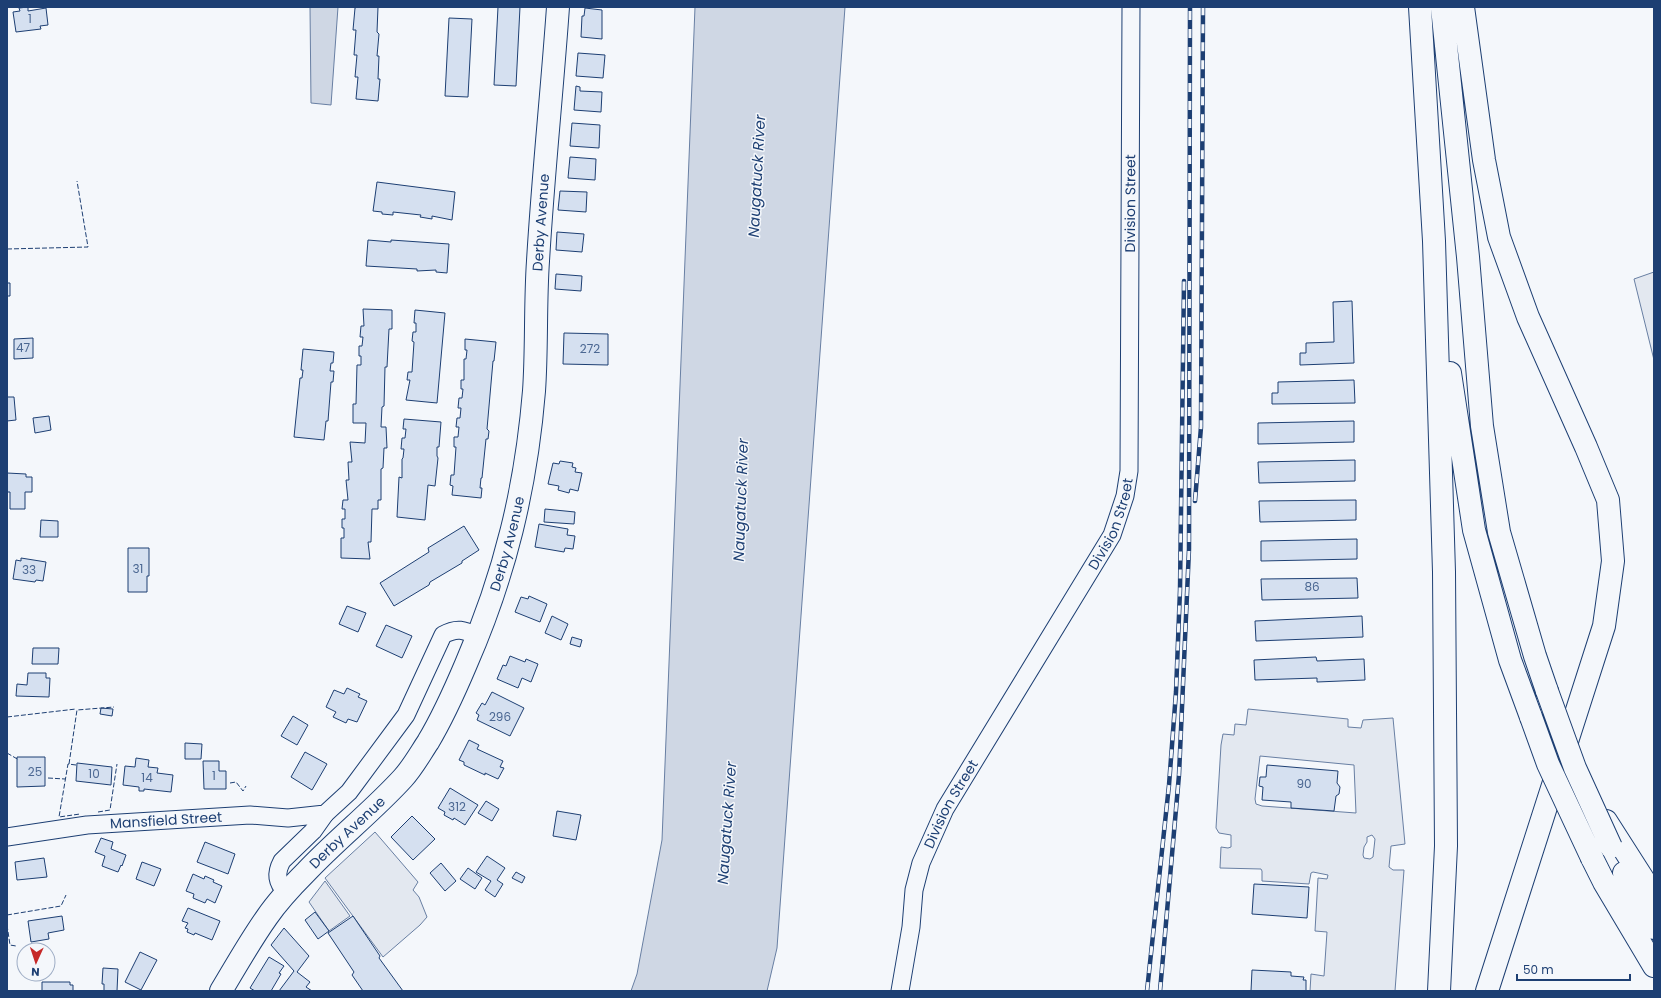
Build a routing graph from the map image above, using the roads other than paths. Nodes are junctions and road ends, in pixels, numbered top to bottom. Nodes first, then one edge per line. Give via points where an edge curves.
1 (558, 7) edge
2 (1131, 7) edge
3 (1420, 7) edge
4 (1463, 7) edge
5 (1442, 16) edge
6 (1434, 241) junction
7 (478, 636) junction
8 (325, 814) junction
9 (7, 837) edge
10 (1615, 843) junction
11 (286, 894) junction
12 (1654, 896) edge
13 (1654, 928) edge
14 (1654, 966) edge
15 (221, 991) edge
16 (900, 991) edge
17 (1438, 991) edge
18 (1487, 991) edge

1 - 7 main road, Derby Avenue via 538,260 534,387 528,448 502,572
2 - 16 street, Division Street via 1129,471 1125,496 1112,536 945,809 921,863 914,890 911,927
3 - 6 main road
4 - 18 main road via 1484,160 1499,237 1528,317 1608,500 1612,561 1604,626
5 - 10 main road, bridge via 1468,256 1482,426 1499,532 1535,656 1574,768
6 - 14 main road, bridge via 1451,379 1474,530 1510,660 1548,764 1592,858
6 - 17 main road via 1444,572 1446,838
7 - 8 street via 452,630 443,635 406,715 349,792
7 - 11 main road, Derby Avenue via 456,689 414,764
8 - 9 street, Mansfield Street via 288,818 250,815 87,825
8 - 11 street via 313,831 282,861 278,884
10 - 12 main road
10 - 13 main road via 1623,871
11 - 15 main road, Derby Avenue via 266,918

